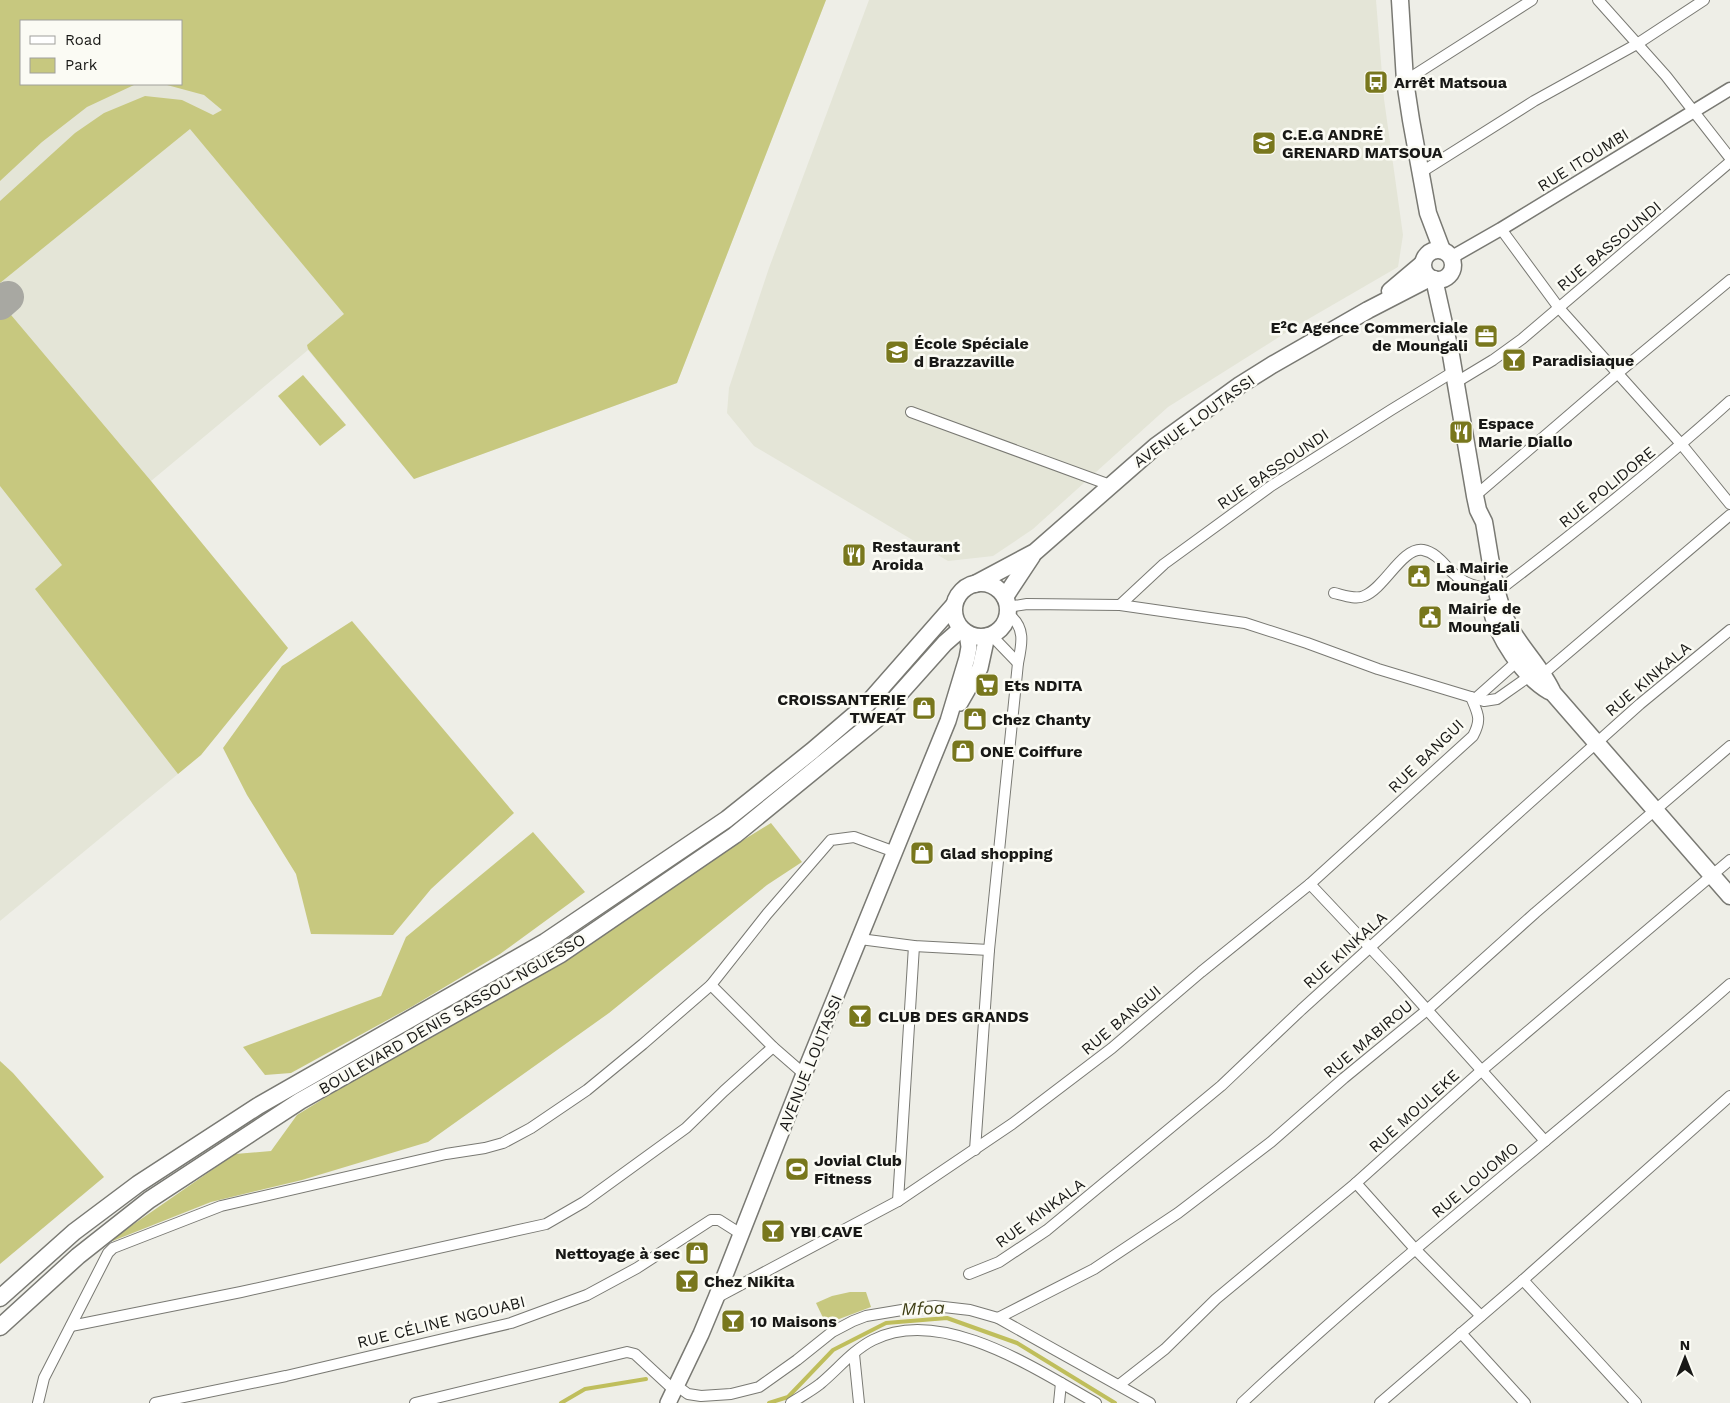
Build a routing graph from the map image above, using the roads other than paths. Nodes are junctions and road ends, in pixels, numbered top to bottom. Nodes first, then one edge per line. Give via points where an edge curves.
1 (1400, 0) edge
2 (1532, 0) edge
3 (1598, 0) edge
4 (1704, 0) edge
5 (1637, 44) junction
6 (1405, 81) junction
7 (1730, 89) edge
8 (1693, 111) junction
9 (1730, 160) edge
10 (1420, 173) junction
11 (1428, 213) junction
12 (1501, 229) junction
13 (1447, 254) junction
14 (1428, 269) junction
15 (1450, 274) junction
16 (1730, 280) edge
17 (1559, 308) junction
18 (1447, 333) junction
19 (1618, 373) junction
20 (1454, 378) junction
21 (1730, 401) edge
22 (911, 412) dead end
23 (1682, 445) junction
24 (1110, 485) junction
25 (1477, 503) junction
26 (1730, 504) edge
27 (1730, 514) edge
28 (1035, 552) junction
29 (975, 584) junction
30 (1493, 590) junction
31 (1334, 593) dead end
32 (954, 605) junction
33 (1120, 605) junction
34 (1007, 606) junction
35 (1730, 630) edge
36 (964, 631) junction
37 (989, 636) junction
38 (1522, 657) junction
39 (1018, 663) junction
40 (1537, 673) junction
41 (1473, 698) junction
42 (948, 721) junction
43 (1596, 743) junction
44 (1730, 746) edge
45 (1654, 810) junction
46 (895, 852) junction
47 (1730, 860) edge
48 (1712, 875) junction
49 (1310, 884) junction
50 (1730, 896) edge
51 (860, 939) junction
52 (914, 946) junction
53 (1370, 949) junction
54 (990, 950) junction
55 (1730, 984) edge
56 (711, 985) junction
57 (1427, 1010) junction
58 (774, 1047) junction
59 (1481, 1071) junction
60 (804, 1074) junction
61 (1730, 1096) edge
62 (258, 1106) junction
63 (267, 1123) junction
64 (1545, 1141) junction
65 (975, 1150) junction
66 (1356, 1182) junction
67 (898, 1201) junction
68 (741, 1234) junction
69 (1414, 1250) junction
70 (969, 1274) dead end
71 (1523, 1280) junction
72 (0, 1298) edge
73 (716, 1298) junction
74 (1481, 1316) junction
75 (998, 1318) junction
76 (71, 1326) junction
77 (0, 1327) edge
78 (1461, 1333) junction
79 (854, 1354) junction
80 (1061, 1384) junction
81 (1119, 1385) junction
82 (674, 1393) edge
83 (38, 1403) edge
84 (156, 1403) edge
85 (415, 1403) edge
86 (791, 1403) edge
87 (859, 1403) edge
88 (1059, 1403) edge
89 (1096, 1403) edge
90 (1150, 1403) edge
91 (1242, 1403) edge
92 (1380, 1403) edge
93 (1525, 1403) edge
94 (1636, 1403) edge

1 - 6 main road
2 - 6 street
3 - 5 street
4 - 5 street
5 - 8 street
5 - 10 street via 1534,101
6 - 10 main road
7 - 8 street, RUE ITOUMBI
8 - 9 street
8 - 12 street, RUE ITOUMBI
9 - 17 street, RUE BASSOUNDI
10 - 11 main road
11 - 13 main road
11 - 14 main road
12 - 13 street, RUE ITOUMBI
12 - 17 street
13 - 14 main road via 1436,249
13 - 15 main road via 1453,263
14 - 15 main road via 1446,278
14 - 18 main road
14 - 24 main road, AVENUE LOUTASSI via 1368,310 1240,385 1156,446
15 - 18 main road
16 - 19 street
17 - 19 street
17 - 20 street, RUE BASSOUNDI via 1494,360
18 - 20 main road
19 - 23 street
19 - 25 street
20 - 25 main road
20 - 33 street, RUE BASSOUNDI via 1383,414 1270,486 1164,564
21 - 23 street, RUE POLIDORE
22 - 24 street
23 - 26 street
23 - 30 street, RUE POLIDORE via 1579,530
24 - 28 main road, AVENUE LOUTASSI
25 - 30 main road via 1475,523
27 - 40 street
28 - 29 main road, AVENUE LOUTASSI
28 - 34 main road, AVENUE LOUTASSI
29 - 32 main road via 961,592
29 - 34 main road via 992,586
30 - 31 street via 1464,582 1438,557 1424,550 1414,551 1401,559 1378,587 1364,597
30 - 38 main road via 1493,614 1500,633
32 - 36 main road via 954,614
32 - 62 main road, BOULEVARD DENIS SASSOU-NGUESSO via 867,704 727,819 545,942
33 - 34 street
33 - 41 street via 1245,623
34 - 37 main road via 1002,627
34 - 39 street via 1019,625 1021,647
35 - 43 street, RUE KINKALA
36 - 37 main road via 980,637
36 - 42 main road, AVENUE LOUTASSI via 969,648
36 - 63 main road, BOULEVARD DENIS SASSOU-NGUESSO via 945,643 877,719 735,835 561,954 300,1101
37 - 39 street
37 - 42 main road, AVENUE LOUTASSI via 980,668
38 - 40 main road
38 - 41 street
39 - 54 street
40 - 41 street via 1497,699 1484,701
40 - 43 main road via 1543,687 1553,693
41 - 49 street, RUE BANGUI via 1479,724 1473,736
42 - 46 main road, AVENUE LOUTASSI
43 - 45 main road
43 - 53 street, RUE KINKALA
44 - 45 street, RUE MABIROU
45 - 48 main road
45 - 57 street, RUE MABIROU
46 - 51 main road, AVENUE LOUTASSI
46 - 56 street via 854,837 831,840 766,914
47 - 48 street, RUE MOULEKE
48 - 50 main road
48 - 59 street, RUE MOULEKE
49 - 53 street
49 - 65 street, RUE BANGUI via 1112,1048
51 - 52 street
51 - 60 main road, AVENUE LOUTASSI
52 - 54 street
52 - 67 street
53 - 57 street
53 - 70 street, RUE KINKALA via 1221,1086 1108,1181 1047,1230 999,1262
54 - 65 street
55 - 64 street, RUE LOUOMO
56 - 58 street
56 - 76 street via 587,1090 503,1143 221,1206 113,1248
57 - 59 street
57 - 75 street, RUE MABIROU via 1271,1142 1178,1213 1094,1269
58 - 60 street
58 - 76 street via 686,1128 584,1202 546,1224
59 - 64 street
59 - 66 street, RUE MOULEKE
60 - 68 main road, AVENUE LOUTASSI
61 - 71 street
62 - 63 main road
62 - 72 main road, BOULEVARD DENIS SASSOU-NGUESSO via 138,1184 74,1232
63 - 77 main road, BOULEVARD DENIS SASSOU-NGUESSO via 149,1200 78,1256
64 - 69 street, RUE LOUOMO
65 - 67 street, RUE BANGUI
66 - 69 street
66 - 81 street, RUE MOULEKE via 1216,1299 1165,1349
67 - 73 street, RUE BANGUI
68 - 73 main road, AVENUE LOUTASSI
68 - 84 street, RUE CÉLINE NGOUABI via 718,1220 711,1220 637,1268 587,1295 511,1323
69 - 74 street
69 - 91 street, RUE LOUOMO
71 - 74 street
71 - 94 street
73 - 82 main road, AVENUE LOUTASSI
74 - 78 street
75 - 81 street
75 - 82 street via 970,1310 936,1306 866,1316 832,1332 759,1387 731,1394 701,1396
76 - 83 street via 44,1378
78 - 92 street
78 - 93 street
79 - 80 street via 887,1334 926,1330 988,1346 1023,1361
79 - 86 street
79 - 87 street
80 - 88 street
80 - 89 street
81 - 90 street
82 - 85 street via 635,1354 627,1352

